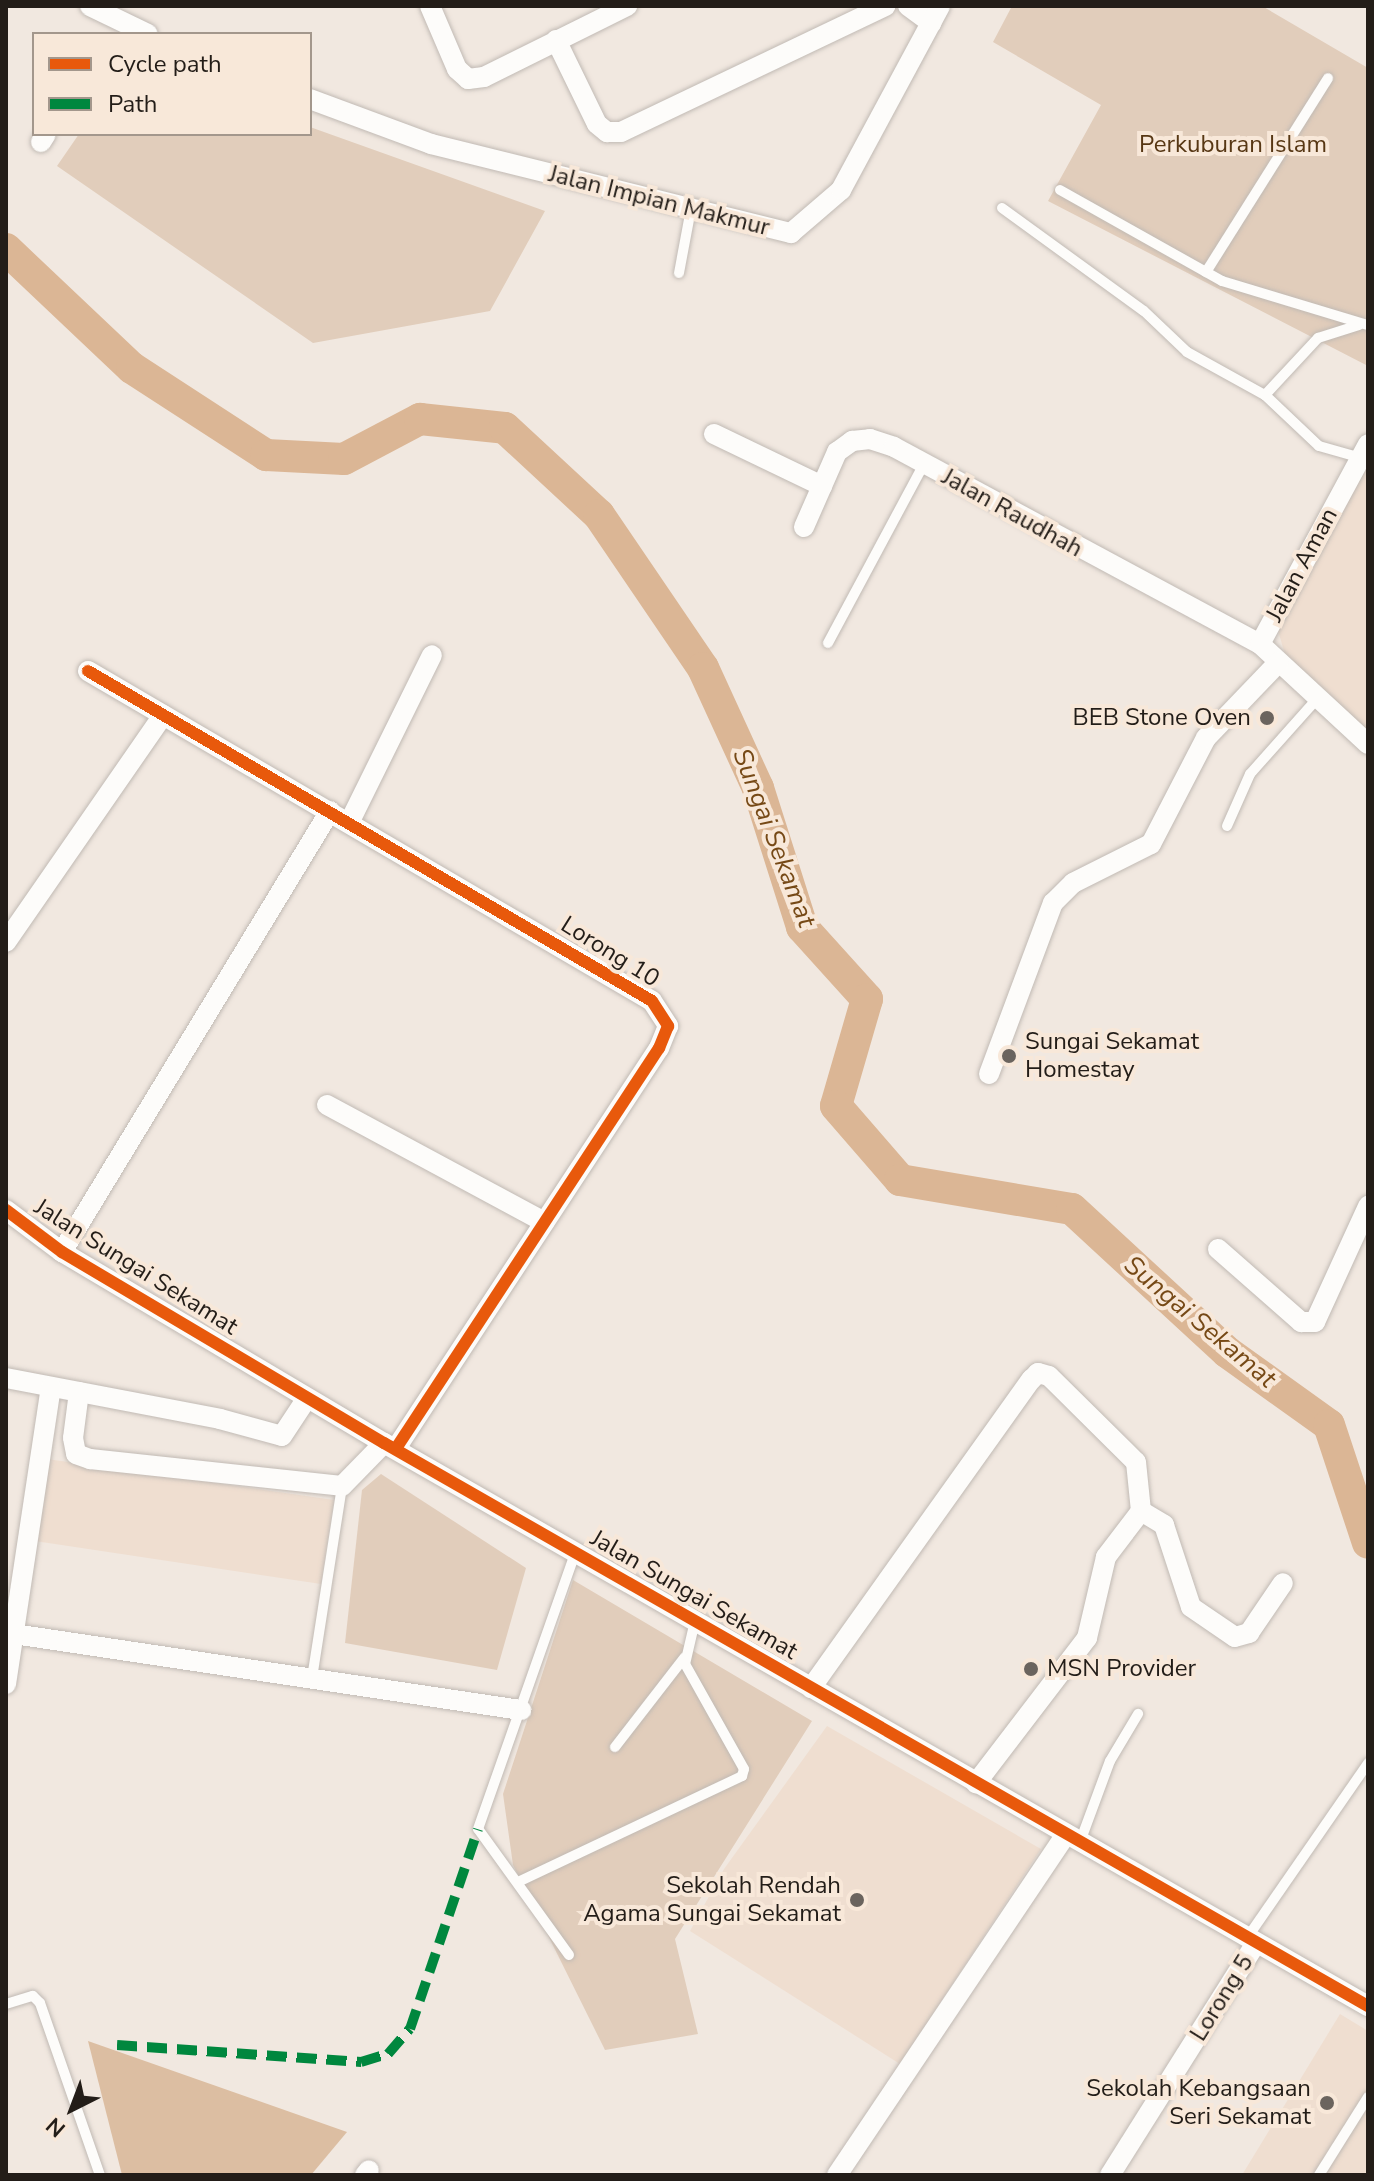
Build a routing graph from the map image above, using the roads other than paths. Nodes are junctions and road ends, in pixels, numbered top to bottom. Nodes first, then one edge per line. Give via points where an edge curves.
1 (90, 6) edge
2 (430, 6) edge
3 (627, 6) edge
4 (885, 6) edge
5 (908, 6) edge
6 (936, 14) edge
7 (112, 27) edge
8 (138, 32) edge
9 (556, 40) junction
10 (1328, 78) dead end
11 (312, 100) edge
12 (1060, 190) dead end
13 (1002, 208) dead end
14 (691, 209) junction
15 (1206, 272) junction
16 (679, 273) dead end
17 (1364, 325) edge
18 (1265, 395) junction
19 (714, 434) dead end
20 (1364, 451) edge
21 (924, 464) junction
22 (822, 486) junction
23 (804, 527) dead end
24 (828, 643) dead end
25 (1260, 644) junction
26 (432, 655) dead end
27 (1279, 662) junction
28 (88, 671) dead end
29 (1316, 700) junction
30 (163, 715) junction
31 (1368, 744) edge
32 (330, 811) junction
33 (349, 823) junction
34 (1227, 826) dead end
35 (6, 942) edge
36 (989, 1074) dead end
37 (327, 1105) dead end
38 (1368, 1206) edge
39 (6, 1210) edge
40 (544, 1222) junction
41 (1218, 1249) dead end
42 (62, 1252) junction
43 (6, 1378) edge
44 (51, 1387) junction
45 (79, 1392) junction
46 (307, 1398) junction
47 (390, 1446) junction
48 (342, 1486) junction
49 (1141, 1511) junction
50 (575, 1553) junction
51 (1283, 1583) dead end
52 (695, 1621) junction
53 (14, 1634) junction
54 (684, 1658) junction
55 (312, 1678) junction
56 (6, 1684) edge
57 (811, 1688) junction
58 (521, 1710) junction
59 (1138, 1714) dead end
60 (615, 1747) dead end
61 (1368, 1763) edge
62 (976, 1783) junction
63 (1073, 1838) junction
64 (518, 1882) junction
65 (1252, 1940) junction
66 (569, 1955) dead end
67 (6, 2004) edge
68 (1368, 2006) edge
69 (1368, 2097) edge
70 (100, 2175) edge
71 (837, 2175) edge
72 (1110, 2175) edge
73 (1319, 2175) edge

1 - 7 street
2 - 9 street via 457,69 468,79 484,77
3 - 9 street
4 - 9 street via 621,132 607,132 597,124
5 - 6 street
6 - 14 street, Jalan Impian Makmur via 841,190 791,233
7 - 8 street
10 - 15 lane
11 - 14 street, Jalan Impian Makmur via 431,144
12 - 15 lane
13 - 18 lane via 1144,311 1187,352
14 - 16 lane
15 - 17 lane via 1289,305
17 - 18 lane via 1318,338
18 - 20 lane via 1319,446
19 - 22 street
20 - 25 street, Jalan Aman
21 - 22 street, Jalan Raudhah via 870,439 852,441 837,452
21 - 24 lane
21 - 25 street, Jalan Raudhah
22 - 23 street, Jalan Raudhah
25 - 27 street, Jalan Raudhah
26 - 33 street
27 - 29 street, Jalan Raudhah
27 - 36 street via 1206,738 1151,844 1073,883 1053,903
28 - 30 street, Lorong 10
29 - 31 street, Jalan Raudhah
29 - 34 lane via 1250,774
30 - 32 street, Lorong 10
30 - 35 street
32 - 33 street, Lorong 10
32 - 42 street
33 - 40 street, Lorong 10 via 652,1001 668,1026 659,1048
37 - 40 street
38 - 41 street via 1315,1322 1301,1322
39 - 42 street, Jalan Sungai Sekamat
40 - 47 street, Lorong 10
42 - 46 street, Jalan Sungai Sekamat
43 - 44 street
44 - 45 street
44 - 53 street
45 - 46 street via 282,1436
45 - 48 street via 76,1454
46 - 47 street, Jalan Sungai Sekamat
47 - 48 street, Lorong 10
47 - 50 street, Jalan Sungai Sekamat
48 - 55 lane
49 - 51 street via 1164,1525 1191,1607 1235,1637 1249,1633
49 - 57 street via 1136,1462 1049,1376 1038,1373
49 - 62 street via 1106,1557 1087,1638
50 - 52 street, Jalan Sungai Sekamat
50 - 58 lane
52 - 54 lane
52 - 57 street, Jalan Sungai Sekamat
53 - 55 street
53 - 56 street
54 - 60 lane
54 - 64 lane via 744,1769 742,1776
55 - 58 street
57 - 62 street, Jalan Sungai Sekamat
58 - 64 lane via 478,1829
59 - 63 lane
61 - 65 lane
62 - 63 street, Jalan Sungai Sekamat
63 - 65 street, Jalan Sungai Sekamat
63 - 71 street
64 - 66 lane
65 - 68 street, Jalan Sungai Sekamat
65 - 72 street, Lorong 5
67 - 70 lane via 33,1996 40,2003
69 - 73 lane

